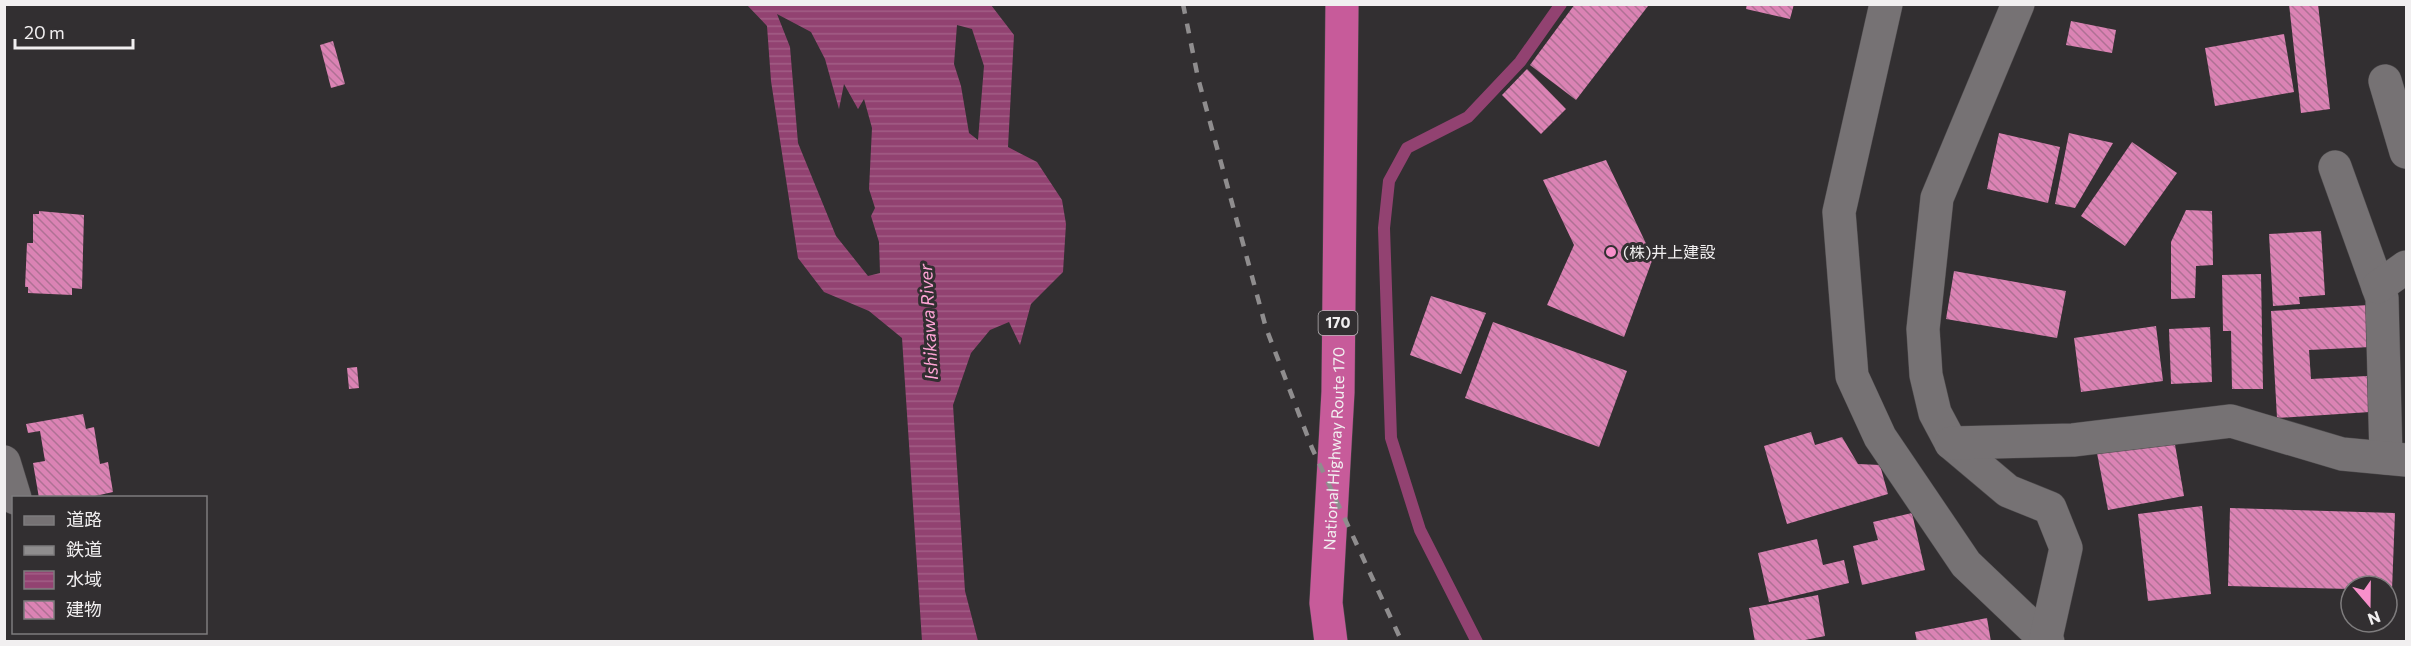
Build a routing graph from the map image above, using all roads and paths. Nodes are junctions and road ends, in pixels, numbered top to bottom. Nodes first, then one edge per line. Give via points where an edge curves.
1 (1342, 4) edge
2 (1887, 4) edge
3 (2018, 4) edge
4 (2385, 81) dead end
5 (2406, 152) edge
6 (2335, 167) dead end
7 (2406, 267) edge
8 (2378, 287) junction
9 (1951, 443) junction
10 (2396, 459) edge
11 (4, 462) edge
12 (14, 496) edge
13 (2046, 641) edge
14 (1331, 642) edge

1 - 14 highway, National Highway Route 170 / 170 via 1338,392 1326,603
2 - 13 street via 1839,212 1852,376 1880,437 1966,564
3 - 9 street via 1937,198 1923,329 1926,375 1935,413
4 - 5 street
6 - 8 street
7 - 8 street
8 - 10 street
9 - 10 street via 2073,440 2231,421 2342,454
9 - 13 street via 2008,491 2050,508 2066,548
11 - 12 street

